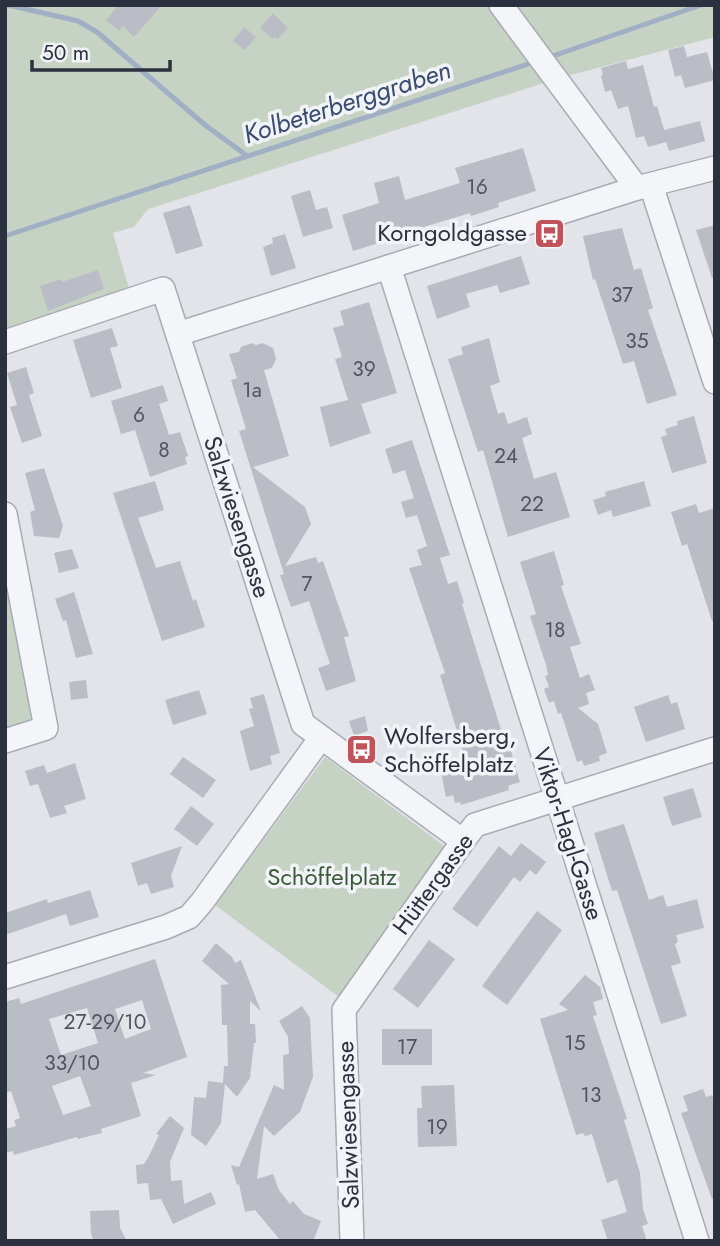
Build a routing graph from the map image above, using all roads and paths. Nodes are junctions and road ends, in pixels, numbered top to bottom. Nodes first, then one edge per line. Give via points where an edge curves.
1 (501, 5) edge
2 (715, 168) edge
3 (644, 187) junction
4 (388, 267) junction
5 (178, 334) junction
6 (5, 342) edge
7 (715, 382) edge
8 (5, 514) edge
9 (320, 739) junction
10 (5, 741) edge
11 (715, 749) edge
12 (556, 798) junction
13 (463, 841) junction
14 (5, 977) edge
15 (344, 1010) joint
16 (352, 1241) edge
17 (697, 1241) edge

1 - 3 street
2 - 3 street
3 - 4 street
3 - 7 street
4 - 5 street
4 - 12 street, Viktor-Hagl-Gasse
5 - 6 street, Salzwiesengasse via 163,289
5 - 9 street, Salzwiesengasse via 303,724
8 - 10 street via 46,728
9 - 13 street, Salzwiesengasse
9 - 14 street via 189,917
11 - 12 street, Hüttergasse
12 - 13 street, Hüttergasse via 475,825
12 - 17 street, Viktor-Hagl-Gasse
13 - 15 street, Hüttergasse
15 - 16 street, Salzwiesengasse

